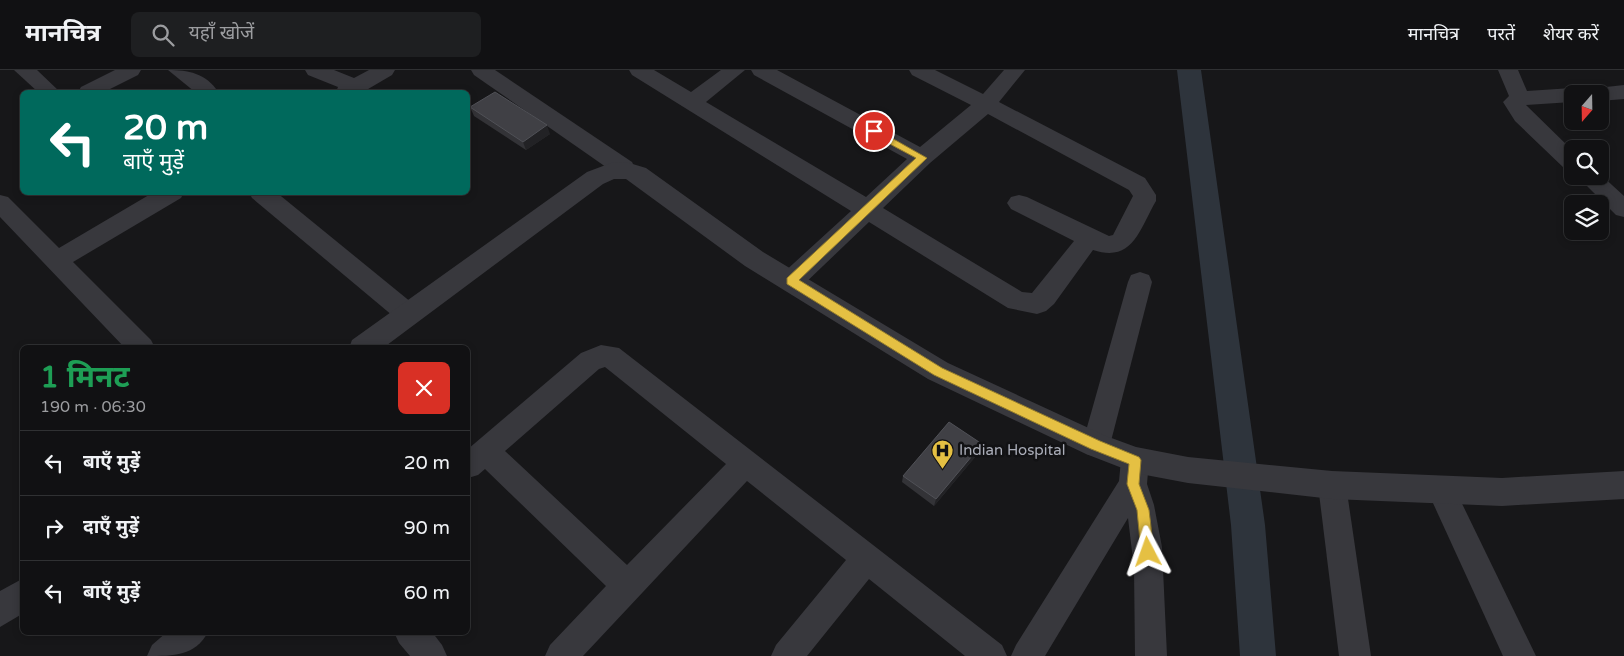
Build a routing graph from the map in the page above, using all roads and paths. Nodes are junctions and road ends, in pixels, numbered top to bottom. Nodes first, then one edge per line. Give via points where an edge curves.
1 (25, 70) edge
2 (131, 70) edge
3 (178, 70) edge
4 (315, 70) edge
5 (385, 70) edge
6 (480, 70) edge
7 (639, 70) edge
8 (735, 70) edge
9 (760, 70) edge
10 (918, 70) edge
11 (1015, 70) edge
12 (1508, 70) edge
13 (48, 90) edge
14 (92, 90) edge
15 (202, 90) edge
16 (351, 90) edge
17 (1624, 92) edge
18 (1609, 93) edge
19 (1564, 95) edge
20 (1520, 98) junction
21 (692, 102) junction
22 (986, 104) junction
23 (1564, 154) edge
24 (922, 158) junction
25 (624, 168) junction
26 (1598, 185) edge
27 (168, 195) edge
28 (264, 195) edge
29 (0, 203) edge
30 (1019, 203) dead end
31 (1624, 209) edge
32 (868, 210) junction
33 (1089, 238) junction
34 (56, 260) junction
35 (791, 281) junction
36 (1140, 282) dead end
37 (408, 314) junction
38 (139, 345) edge
39 (366, 345) edge
40 (1096, 445) junction
41 (476, 458) edge
42 (746, 462) junction
43 (1134, 472) junction
44 (1332, 485) junction
45 (1624, 485) edge
46 (1441, 490) junction
47 (867, 558) junction
48 (628, 586) junction
49 (20, 596) edge
50 (0, 611) edge
51 (413, 635) edge
52 (431, 656) edge
53 (561, 656) edge
54 (787, 656) edge
55 (991, 656) edge
56 (1027, 656) edge
57 (1151, 656) edge
58 (1355, 656) edge
59 (1520, 656) edge

1 - 13 street
2 - 14 street
3 - 15 street
4 - 16 street
5 - 16 street
6 - 25 street
7 - 21 street
8 - 21 street
9 - 24 street
10 - 22 street
11 - 22 street
12 - 20 street
17 - 18 street
19 - 20 street
20 - 23 street via 1514,102 1518,111
21 - 32 street
22 - 24 street
22 - 33 street via 1142,189 1144,201 1121,241 1115,246 1105,246
24 - 32 street
25 - 35 street via 638,174 754,259
25 - 37 street via 595,178
26 - 31 street
27 - 34 street
28 - 37 street
29 - 34 street
30 - 33 street
32 - 33 street via 1026,304 1037,304 1045,297
32 - 35 street
34 - 38 street
35 - 40 street via 938,371
36 - 40 street
37 - 39 street
40 - 43 street
41 - 42 street via 590,362 601,356 610,356
41 - 48 street
42 - 47 street
42 - 48 street
43 - 44 street via 1188,470
43 - 56 street
43 - 57 street via 1147,535
44 - 46 street
44 - 58 street
45 - 46 street via 1502,492
46 - 59 street
47 - 54 street
47 - 55 street
48 - 53 street
49 - 50 street
51 - 52 street

